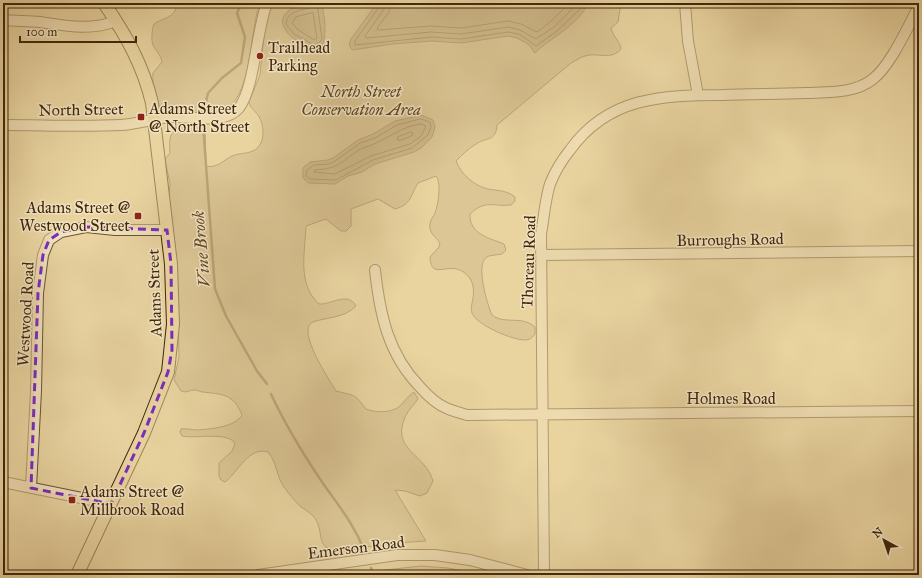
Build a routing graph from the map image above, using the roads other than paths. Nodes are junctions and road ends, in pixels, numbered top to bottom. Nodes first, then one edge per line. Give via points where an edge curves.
1 (104, 3) edge
2 (267, 3) edge
3 (685, 3) edge
4 (919, 6) edge
5 (3, 20) edge
6 (116, 21) junction
7 (698, 95) junction
8 (154, 120) junction
9 (3, 125) edge
10 (167, 230) junction
11 (919, 251) edge
12 (541, 255) junction
13 (375, 270) dead end
14 (919, 411) edge
15 (543, 414) junction
16 (3, 482) edge
17 (31, 488) junction
18 (111, 504) junction
19 (77, 575) edge
20 (258, 575) edge
21 (527, 575) edge
22 (544, 575) edge

1 - 6 main road, Adams Street
2 - 8 street, North Street via 259,29 248,87 236,111 221,117
3 - 7 street via 688,41
4 - 7 street, Thoreau Road via 885,67 873,80 856,89 780,94
5 - 6 street via 82,28
6 - 8 main road, Adams Street via 141,66 149,90
7 - 12 street, Thoreau Road via 651,98 631,104 611,113 588,129 561,162 551,183 541,234
8 - 9 street, North Street via 117,125
8 - 10 main road, Adams Street
10 - 17 street, Westwood Road via 86,227 61,232 49,240 43,255 38,293
10 - 18 main road, Adams Street via 173,324 168,372 144,433
11 - 12 street, Burroughs Road
12 - 15 street, Thoreau Road
13 - 15 street, Holmes Road via 379,308 395,352 407,374 426,394 445,408 467,415
14 - 15 street, Holmes Road
15 - 22 street, Thoreau Road
16 - 17 street
17 - 18 street
18 - 19 main road, Adams Street
20 - 21 street, Emerson Road via 397,555 435,555 470,560

